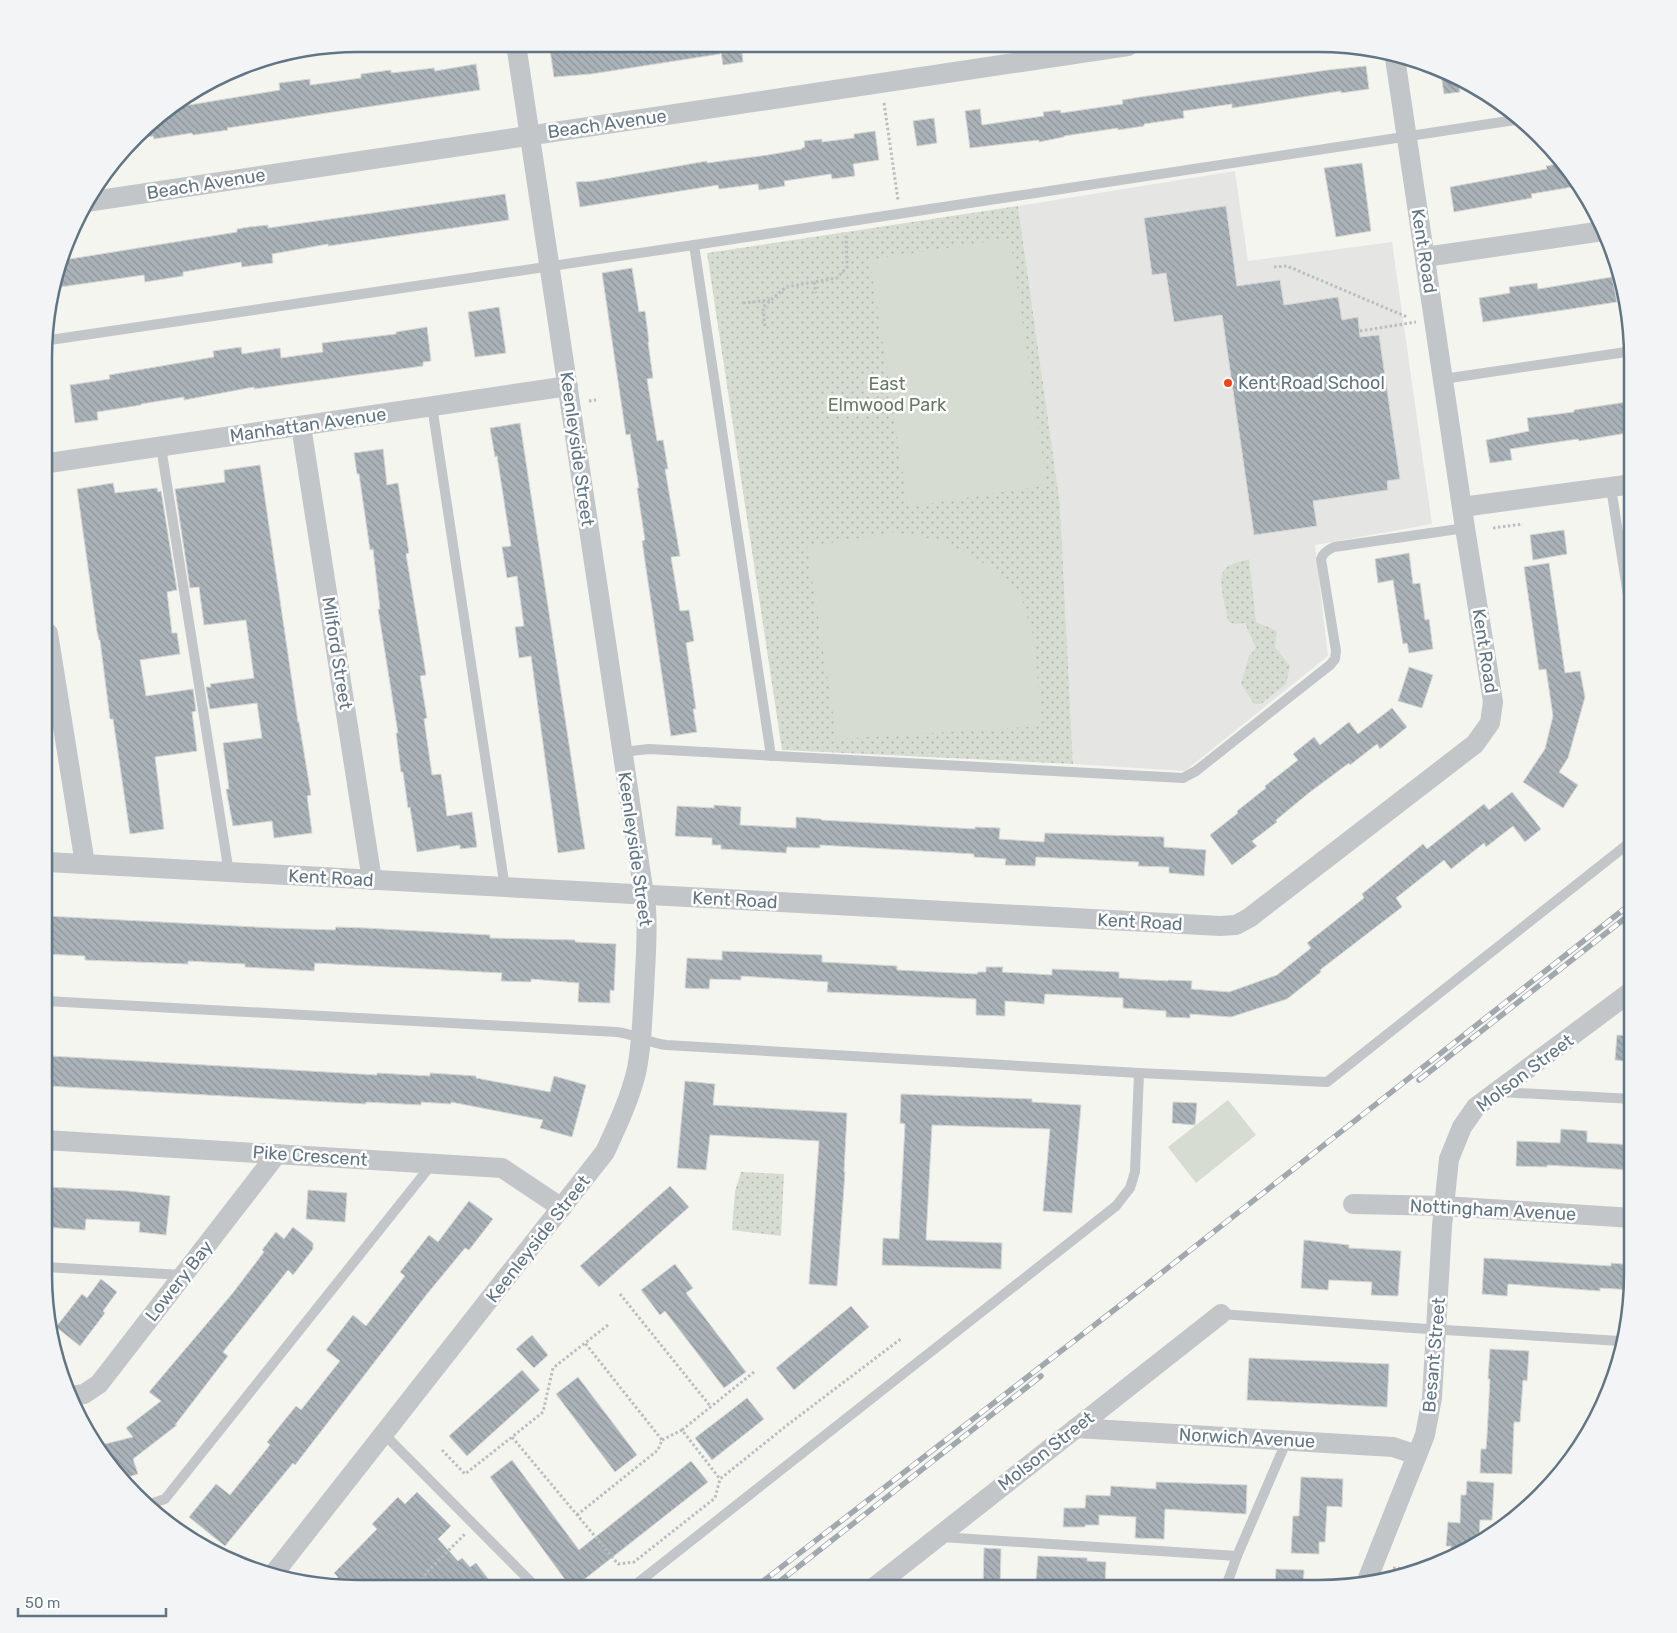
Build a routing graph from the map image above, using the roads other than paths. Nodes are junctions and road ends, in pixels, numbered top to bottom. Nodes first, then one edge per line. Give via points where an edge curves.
1 (517, 53) edge
2 (1081, 53) edge
3 (1395, 62) edge
4 (1511, 121) edge
5 (531, 135) junction
6 (1406, 136) junction
7 (96, 201) edge
8 (1597, 232) edge
9 (694, 245) junction
10 (1425, 257) junction
11 (549, 265) junction
12 (53, 340) edge
13 (1624, 352) edge
14 (1442, 379) junction
15 (568, 386) junction
16 (432, 406) junction
17 (301, 426) junction
18 (161, 447) junction
19 (52, 463) edge
20 (1624, 486) edge
21 (1611, 488) junction
22 (1462, 507) junction
23 (1464, 528) junction
24 (1624, 570) edge
25 (52, 658) edge
26 (622, 752) junction
27 (771, 756) junction
28 (1624, 847) edge
29 (52, 862) edge
30 (85, 864) junction
31 (229, 873) junction
32 (372, 880) junction
33 (505, 888) junction
34 (644, 895) junction
35 (1624, 997) edge
36 (52, 1001) edge
37 (641, 1039) junction
38 (1139, 1072) junction
39 (1497, 1092) junction
40 (1624, 1099) edge
41 (52, 1140) edge
42 (277, 1154) junction
43 (432, 1164) junction
44 (1353, 1204) dead end
45 (1444, 1206) junction
46 (562, 1208) junction
47 (1624, 1217) edge
48 (52, 1267) edge
49 (184, 1275) junction
50 (1221, 1314) joint
51 (1437, 1329) junction
52 (1617, 1341) edge
53 (77, 1395) edge
54 (1076, 1428) junction
55 (384, 1434) junction
56 (1286, 1440) junction
57 (1416, 1455) junction
58 (154, 1503) edge
59 (937, 1537) junction
60 (1237, 1556) junction
61 (277, 1569) edge
62 (1369, 1575) edge
63 (529, 1580) edge
64 (641, 1580) edge
65 (883, 1580) edge
66 (1228, 1580) edge

1 - 5 street, Keenleyside Street
2 - 5 street, Beach Avenue
3 - 6 street, Kent Road
4 - 6 lane
5 - 7 street, Beach Avenue
5 - 11 street, Keenleyside Street
6 - 9 lane
6 - 10 street, Kent Road
8 - 10 street
9 - 11 lane
9 - 27 lane
10 - 14 street, Kent Road
11 - 12 lane
11 - 15 street, Keenleyside Street
13 - 14 lane
14 - 22 street, Kent Road
15 - 16 street, Manhattan Avenue
15 - 26 street, Keenleyside Street
16 - 17 street, Manhattan Avenue
16 - 33 lane
17 - 18 street, Manhattan Avenue
17 - 32 street, Milford Street
18 - 19 street, Manhattan Avenue
18 - 31 lane
20 - 21 street
21 - 22 street
21 - 24 lane
22 - 23 street, Kent Road
23 - 27 lane via 1334,547 1326,551 1321,559 1335,659 1188,776
23 - 34 street, Kent Road via 1493,702 1490,723 1475,744 1236,925
25 - 30 street
26 - 27 lane via 649,749
26 - 34 street, Keenleyside Street
28 - 38 lane via 1327,1082
29 - 30 street, Kent Road
30 - 31 street, Kent Road
31 - 32 street, Kent Road
32 - 33 street, Kent Road
33 - 34 street, Kent Road
34 - 37 street, Keenleyside Street via 647,922
35 - 39 street, Molson Street
36 - 37 lane via 616,1032
37 - 38 lane via 666,1045
37 - 46 street, Keenleyside Street via 636,1073 605,1152
38 - 64 lane via 1135,1172 1130,1188 1116,1206
39 - 40 lane
39 - 45 street, Molson Street via 1476,1107 1462,1127 1449,1160
41 - 42 street, Pike Crescent
42 - 43 street, Pike Crescent
42 - 49 street, Lowery Bay
43 - 46 street, Pike Crescent via 502,1168
43 - 58 lane via 165,1499
44 - 45 street, Nottingham Avenue
45 - 47 street, Nottingham Avenue
45 - 51 street, Besant Street
46 - 55 street, Keenleyside Street
48 - 49 lane
49 - 53 street, Lowery Bay via 99,1384
50 - 51 lane
50 - 54 street, Molson Street
51 - 52 lane
51 - 57 street, Besant Street via 1431,1410
54 - 56 street, Norwich Avenue
54 - 59 street, Molson Street
55 - 61 street, Keenleyside Street
55 - 63 lane
56 - 57 street, Norwich Avenue via 1394,1447
56 - 60 lane
57 - 62 street, Besant Street
59 - 60 lane
59 - 65 street, Molson Street
60 - 66 lane

